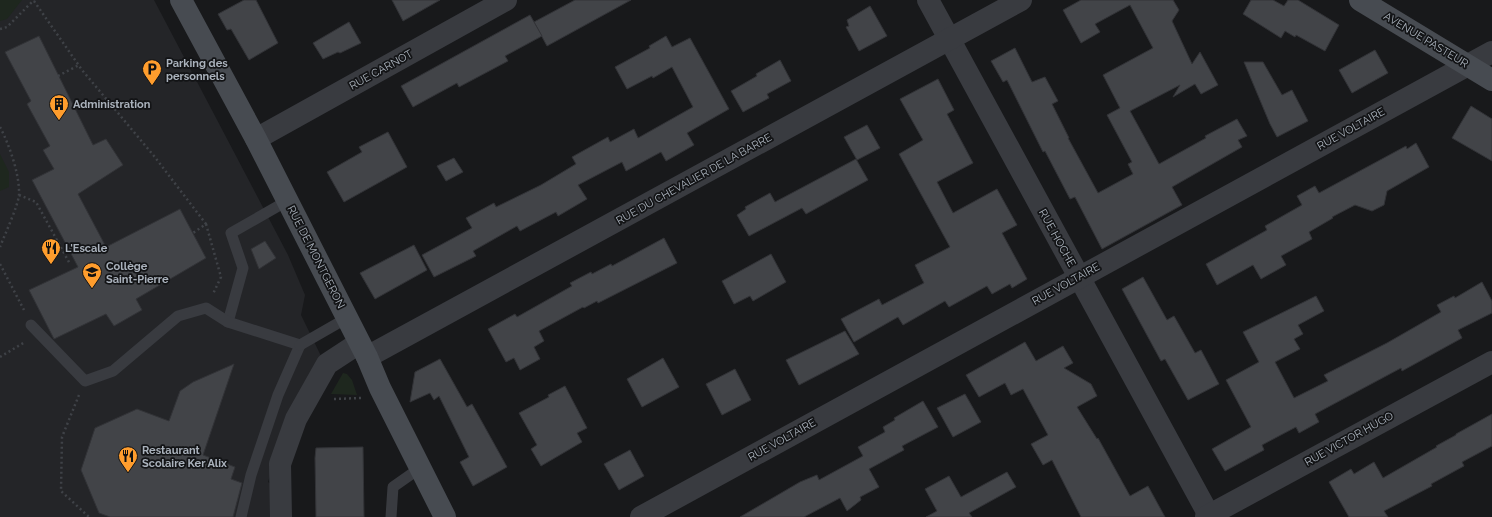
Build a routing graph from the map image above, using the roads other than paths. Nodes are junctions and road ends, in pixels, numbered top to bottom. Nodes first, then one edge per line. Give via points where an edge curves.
1 (181, 0) edge
2 (506, 0) edge
3 (928, 0) edge
4 (1020, 0) edge
5 (1360, 0) edge
6 (949, 39) junction
7 (1492, 52) edge
8 (1467, 65) junction
9 (1492, 80) edge
10 (256, 140) junction
11 (287, 201) junction
12 (1079, 277) junction
13 (347, 318) junction
14 (228, 322) junction
15 (35, 329) road end
16 (300, 345) junction
17 (363, 350) junction
18 (1492, 362) edge
19 (420, 468) junction
20 (1208, 516) edge
21 (241, 517) edge
22 (281, 517) edge
23 (391, 517) edge
24 (445, 517) edge
25 (642, 517) edge

1 - 10 street, RUE DE MONTGERON
2 - 10 street, RUE CARNOT
3 - 6 street, RUE HOCHE
4 - 6 street, RUE DU CHEVALIER DE LA BARRE
5 - 8 street, AVENUE PASTEUR
6 - 12 street, RUE HOCHE
6 - 17 street, RUE DU CHEVALIER DE LA BARRE
7 - 8 street, RUE VOLTAIRE
8 - 9 street, AVENUE PASTEUR
8 - 12 street, RUE VOLTAIRE
10 - 11 street, RUE DE MONTGERON
11 - 13 street, RUE DE MONTGERON
11 - 14 lane via 231,233 243,268
12 - 20 street, RUE HOCHE
12 - 25 street, RUE VOLTAIRE
13 - 16 lane
13 - 17 street, RUE DE MONTGERON
14 - 15 lane via 206,308 178,316 113,371 85,380
14 - 16 lane
16 - 21 lane via 278,395 251,475
17 - 19 street, RUE DE MONTGERON
17 - 22 street, RUE DU CHEVALIER DE LA BARRE via 327,364 296,419 280,464
18 - 20 street, RUE VICTOR HUGO
19 - 23 lane via 393,487
19 - 24 street, RUE DE MONTGERON

